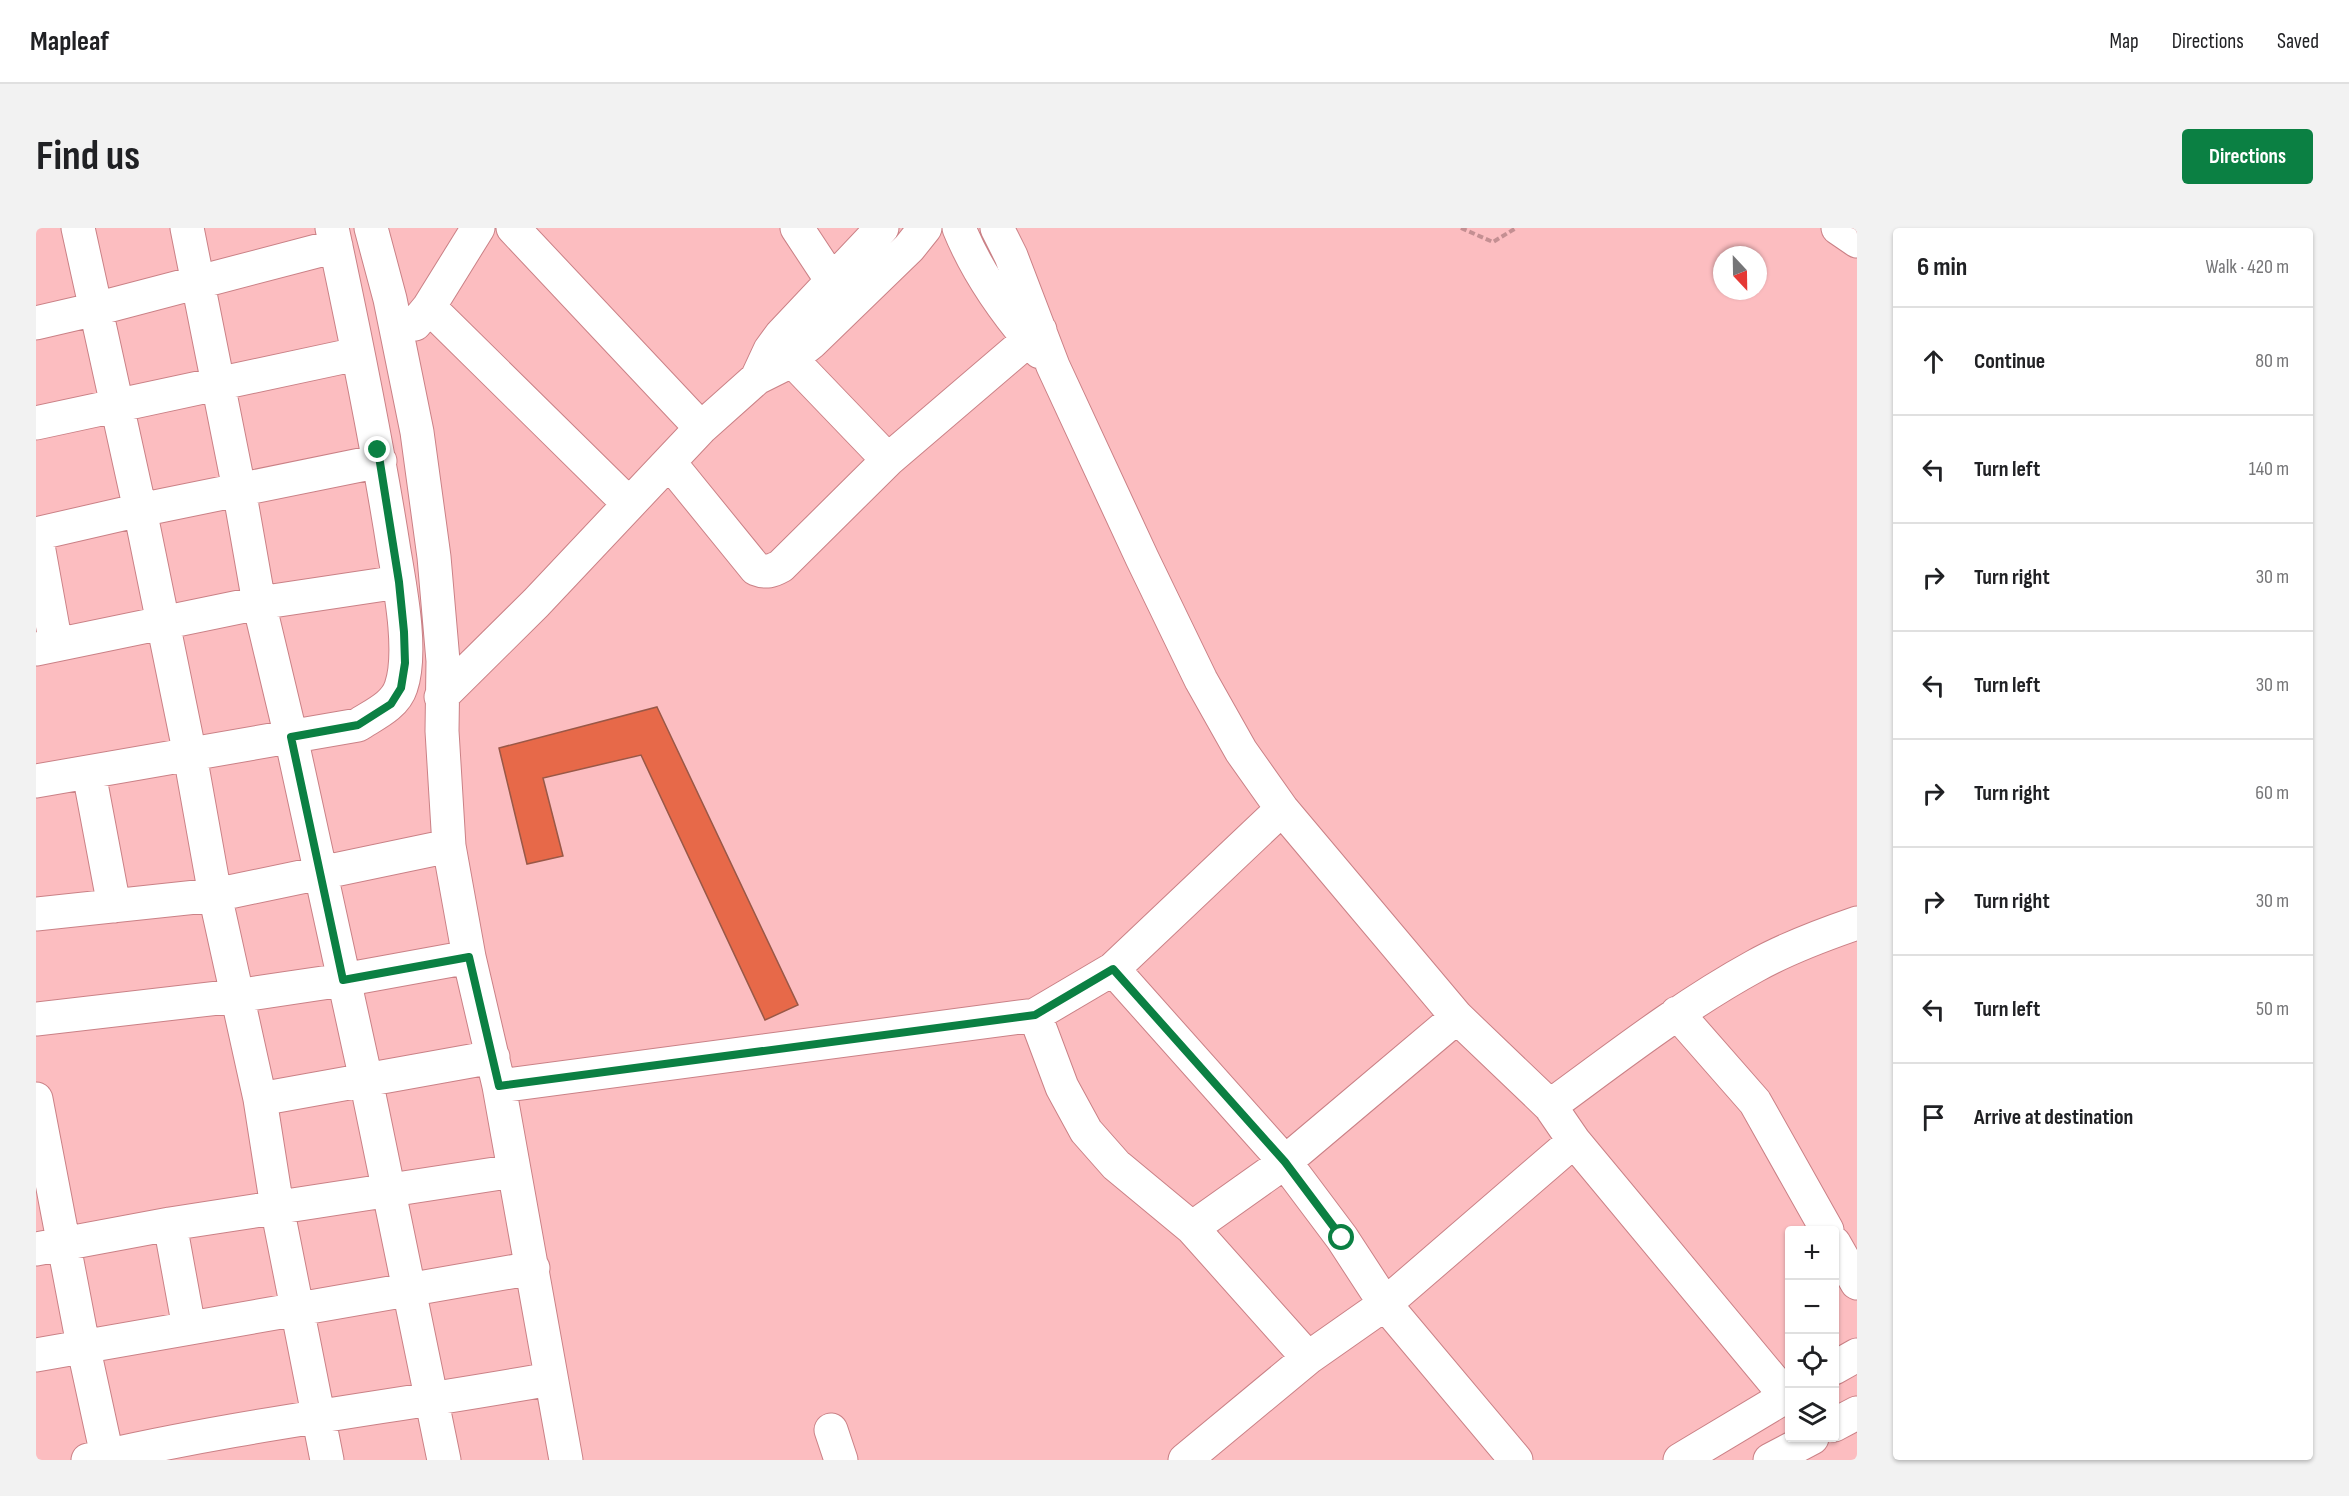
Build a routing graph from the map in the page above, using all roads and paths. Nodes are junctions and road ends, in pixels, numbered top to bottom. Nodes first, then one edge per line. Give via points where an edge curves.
1 (78, 228) edge
2 (187, 228) edge
3 (371, 228) edge
4 (478, 228) edge
5 (513, 228) edge
6 (797, 228) edge
7 (882, 228) edge
8 (925, 228) edge
9 (959, 228) edge
10 (997, 228) edge
11 (1461, 228) edge
12 (1516, 228) edge
13 (1838, 228) edge
14 (334, 237) edge
15 (1857, 242) edge
16 (832, 280) junction
17 (197, 283) junction
18 (429, 307) junction
19 (96, 309) junction
20 (36, 322) edge
21 (1034, 335) junction
22 (399, 345) junction
23 (357, 354) junction
24 (792, 360) junction
25 (757, 378) junction
26 (217, 383) junction
27 (118, 405) junction
28 (36, 423) edge
29 (700, 428) junction
30 (888, 460) junction
31 (380, 461) junction
32 (669, 462) junction
33 (240, 489) junction
34 (628, 503) junction
35 (140, 510) junction
36 (36, 534) edge
37 (399, 582) junction
38 (259, 603) junction
39 (164, 622) junction
40 (46, 647) edge
41 (441, 697) junction
42 (291, 737) junction
43 (190, 755) junction
44 (89, 773) junction
45 (36, 781) edge
46 (1282, 810) junction
47 (449, 846) junction
48 (320, 873) junction
49 (215, 895) junction
50 (114, 906) junction
51 (36, 914) edge
52 (1857, 923) edge
53 (469, 957) junction
54 (1113, 969) junction
55 (343, 980) junction
56 (236, 996) junction
57 (1677, 1013) junction
58 (1035, 1015) junction
59 (1457, 1017) junction
60 (36, 1019) edge
61 (496, 1071) junction
62 (366, 1080) junction
63 (260, 1099) junction
64 (1550, 1106) junction
65 (37, 1111) edge
66 (1574, 1141) junction
67 (1285, 1162) junction
68 (514, 1172) junction
69 (389, 1192) junction
70 (277, 1207) junction
71 (170, 1224) junction
72 (1825, 1226) edge
73 (1192, 1228) junction
74 (50, 1246) edge
75 (1839, 1252) edge
76 (533, 1268) junction
77 (1857, 1283) edge
78 (408, 1291) junction
79 (1385, 1304) junction
80 (297, 1309) junction
81 (189, 1328) junction
82 (83, 1346) junction
83 (36, 1355) edge
84 (1857, 1355) edge
85 (1308, 1358) junction
86 (1839, 1365) edge
87 (550, 1379) junction
88 (1785, 1391) edge
89 (1785, 1397) edge
90 (431, 1400) junction
91 (1857, 1413) edge
92 (317, 1417) junction
93 (1839, 1422) edge
94 (1804, 1442) edge
95 (213, 1447) edge
96 (101, 1458) edge
97 (1780, 1458) edge
98 (327, 1460) edge
99 (444, 1460) edge
100 (566, 1460) edge
101 (1185, 1460) edge
102 (1516, 1460) edge
103 (1680, 1460) edge

1 - 19 street
2 - 17 street
3 - 22 street
4 - 18 street
5 - 29 street
6 - 16 street
7 - 16 street
8 - 24 street
9 - 21 street via 977,269 1017,326
10 - 21 street via 1011,256
11 - 12 path via 1493,242
13 - 15 street
14 - 17 street
14 - 23 street
16 - 25 street via 780,335
17 - 19 street
17 - 26 street
18 - 22 street
18 - 34 street
19 - 20 street
19 - 27 street
21 - 30 street
21 - 46 street via 1053,366 1202,680 1241,751
22 - 41 street via 417,432 434,557 443,662
23 - 26 street
23 - 31 street
24 - 25 street
24 - 30 street
25 - 29 street
26 - 27 street
26 - 33 street
27 - 28 street
27 - 35 street
29 - 32 street
30 - 32 street via 781,566 763,572 756,569
31 - 33 street
31 - 37 street
32 - 34 street
33 - 35 street
33 - 38 street
34 - 41 street via 536,603
35 - 36 street
35 - 39 street
36 - 40 street
37 - 38 street
37 - 42 street via 405,663 401,688 391,704 358,725
38 - 39 street
38 - 42 street
39 - 40 street
39 - 43 street
41 - 47 street
42 - 43 street
42 - 48 street
43 - 44 street
43 - 49 street
44 - 45 street
44 - 50 street
46 - 54 street
46 - 59 street
47 - 48 street
47 - 53 street
48 - 49 street
48 - 55 street
49 - 50 street
49 - 56 street
50 - 51 street
52 - 57 street via 1756,965
53 - 55 street
53 - 61 street
54 - 58 street
54 - 67 street
55 - 56 street
55 - 62 street
56 - 60 street
56 - 63 street
57 - 64 street
57 - 72 street via 1755,1102
58 - 61 street
58 - 73 street via 1062,1087 1086,1131 1116,1165
59 - 64 street
59 - 67 street
61 - 62 street
61 - 68 street
62 - 63 street
62 - 69 street
63 - 70 street
64 - 66 street
65 - 74 street
66 - 79 street
66 - 88 street
67 - 73 street
67 - 79 street
68 - 69 street
68 - 76 street
69 - 70 street
69 - 78 street
70 - 71 street
70 - 80 street
71 - 74 street
71 - 81 street
73 - 85 street
74 - 82 street
75 - 77 street
76 - 78 street
76 - 87 street
78 - 80 street
78 - 90 street
79 - 85 street
79 - 102 street
80 - 81 street
80 - 92 street
81 - 82 street
82 - 83 street
82 - 96 street
84 - 86 street
85 - 101 street
87 - 90 street
87 - 100 street
89 - 103 street
90 - 92 street
90 - 99 street
91 - 93 street
92 - 95 street
92 - 98 street
94 - 97 street
95 - 96 street

